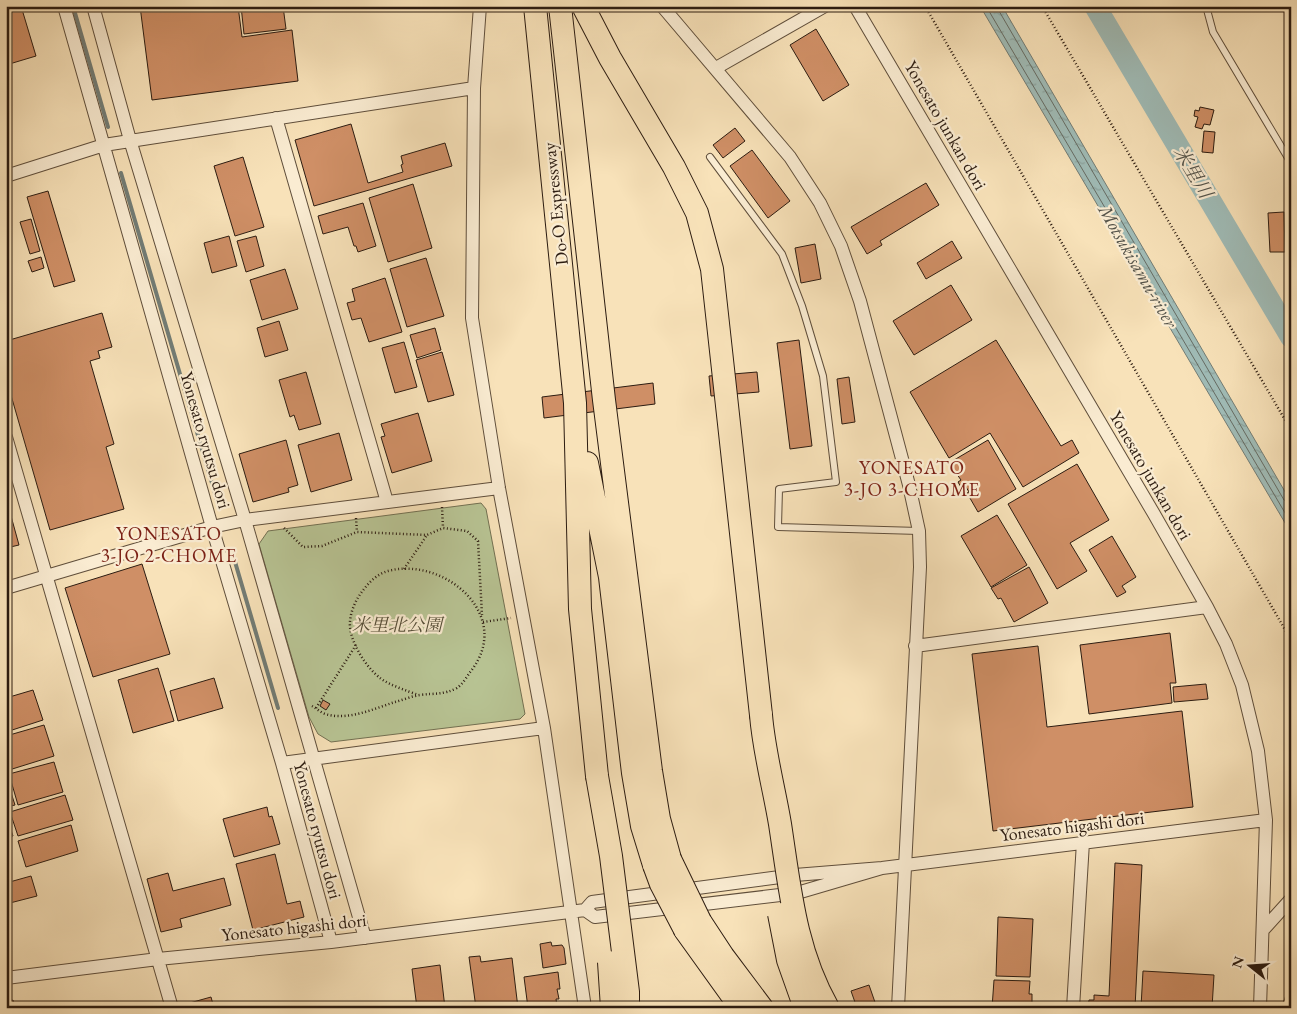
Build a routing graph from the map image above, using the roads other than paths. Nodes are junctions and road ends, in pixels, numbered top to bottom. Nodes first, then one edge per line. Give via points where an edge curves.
1 (64, 6) edge
2 (93, 6) edge
3 (480, 6) edge
4 (535, 6) edge
5 (560, 6) edge
6 (583, 6) edge
7 (662, 6) edge
8 (825, 6) edge
9 (855, 6) edge
10 (1206, 6) edge
11 (716, 68) junction
12 (474, 88) junction
13 (276, 118) junction
14 (130, 140) junction
15 (104, 145) junction
16 (710, 157) dead end
17 (1291, 163) edge
18 (6, 176) edge
19 (575, 403) junction
20 (6, 437) edge
21 (498, 488) junction
22 (387, 502) junction
23 (245, 520) junction
24 (212, 527) junction
25 (919, 531) junction
26 (47, 576) junction
27 (6, 588) edge
28 (1207, 607) junction
29 (915, 646) junction
30 (761, 724) junction
31 (544, 728) junction
32 (314, 760) junction
33 (282, 763) junction
34 (597, 776) junction
35 (1266, 820) junction
36 (1083, 842) junction
37 (662, 862) junction
38 (905, 864) junction
39 (882, 868) junction
40 (1291, 899) edge
41 (585, 910) junction
42 (572, 912) junction
43 (693, 926) junction
44 (1263, 930) junction
45 (365, 938) junction
46 (331, 942) junction
47 (158, 959) junction
48 (6, 978) edge
49 (1291, 992) edge
50 (172, 1008) edge
51 (586, 1008) edge
52 (612, 1008) edge
53 (628, 1008) edge
54 (740, 1008) edge
55 (762, 1008) edge
56 (805, 1008) edge
57 (828, 1008) edge
58 (898, 1008) edge
59 (1073, 1008) edge
60 (1260, 1008) edge
61 (1285, 1008) edge

1 - 15 street, Yonesato ryutsu dori
2 - 14 street, Yonesato ryutsu dori
3 - 12 street
4 - 19 highway, Do-O Expressway
5 - 37 highway via 604,400
6 - 30 highway via 697,213 712,269
7 - 11 street
8 - 11 street
9 - 28 street, Yonesato junkan dori
10 - 17 lane via 1213,32
11 - 25 street via 790,157 820,203 842,246 863,310
12 - 13 street
12 - 21 street via 472,318
13 - 14 street
13 - 22 street
14 - 15 street
14 - 23 street, Yonesato ryutsu dori
15 - 18 street
15 - 24 street, Yonesato ryutsu dori
16 - 25 lane via 782,254 823,376 836,482 779,490 778,527
19 - 34 highway via 580,609
19 - 37 highway via 610,577 642,826
20 - 26 street
21 - 22 street
21 - 31 street
22 - 23 street
23 - 24 street
23 - 32 street, Yonesato ryutsu dori
24 - 26 street
24 - 33 street, Yonesato ryutsu dori
25 - 29 street
26 - 27 street
26 - 47 street
28 - 29 street
28 - 35 street, Yonesato junkan dori via 1242,686 1258,751
29 - 38 street
30 - 56 highway, bridge via 768,825 779,915 788,960
30 - 57 highway, bridge via 794,917 816,986
31 - 32 street
31 - 42 street
32 - 33 street
32 - 45 street, Yonesato ryutsu dori
33 - 46 street, Yonesato ryutsu dori
34 - 52 highway, bridge
34 - 53 highway, bridge via 611,856
35 - 36 street, Yonesato higashi dori
35 - 44 street, Yonesato junkan dori
36 - 38 street, Yonesato higashi dori
36 - 59 street
37 - 43 highway, bridge
38 - 39 street, Yonesato higashi dori
38 - 58 street
39 - 41 street, Yonesato higashi dori via 795,875 592,902
39 - 41 street, Yonesato higashi dori via 797,893 595,916
40 - 44 street
41 - 42 street, Yonesato higashi dori
42 - 45 street, Yonesato higashi dori
42 - 51 street
43 - 54 highway
43 - 55 highway via 723,956
44 - 60 street, Yonesato junkan dori
45 - 46 street, Yonesato higashi dori
46 - 47 street, Yonesato higashi dori
47 - 48 street, Yonesato higashi dori
47 - 50 street
49 - 61 lane

